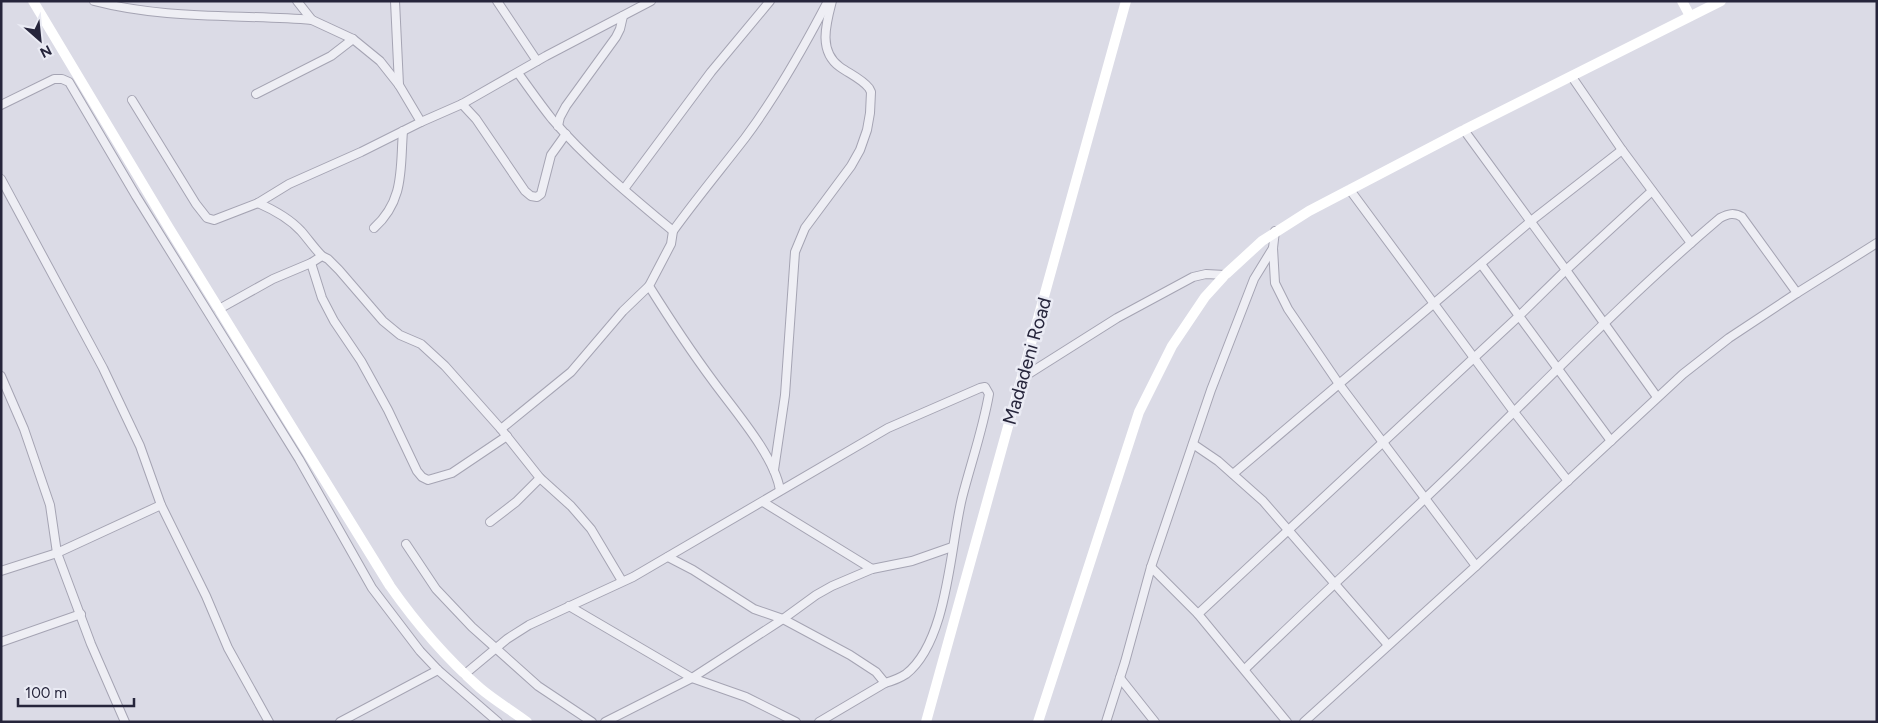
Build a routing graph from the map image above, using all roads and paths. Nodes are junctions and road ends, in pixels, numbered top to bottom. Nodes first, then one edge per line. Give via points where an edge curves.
1 (33, 1) edge
2 (94, 1) edge
3 (298, 1) edge
4 (395, 1) edge
5 (497, 1) edge
6 (651, 1) edge
7 (770, 1) edge
8 (830, 1) edge
9 (1126, 1) edge
10 (1682, 1) edge
11 (1721, 1) edge
12 (623, 16) junction
13 (1690, 16) junction
14 (312, 20) junction
15 (353, 39) junction
16 (537, 61) junction
17 (518, 72) junction
18 (1572, 77) junction
19 (399, 85) junction
20 (256, 94) dead end
21 (132, 100) dead end
22 (462, 104) junction
23 (1, 105) edge
24 (421, 122) junction
25 (558, 126) junction
26 (1464, 130) junction
27 (403, 131) junction
28 (566, 134) junction
29 (1622, 150) junction
30 (1, 179) edge
31 (624, 189) junction
32 (1350, 190) junction
33 (1652, 191) junction
34 (258, 203) junction
35 (1530, 221) junction
36 (374, 228) dead end
37 (672, 231) junction
38 (1274, 232) junction
39 (1691, 242) junction
40 (1877, 243) edge
41 (1273, 248) junction
42 (322, 256) junction
43 (190, 260) junction
44 (311, 263) junction
45 (1481, 264) junction
46 (179, 265) junction
47 (1566, 270) junction
48 (1225, 275) junction
49 (648, 286) junction
50 (1797, 293) junction
51 (1433, 304) junction
52 (219, 309) junction
53 (1519, 316) junction
54 (1604, 324) junction
55 (1475, 359) junction
56 (1557, 368) junction
57 (1, 376) edge
58 (1022, 378) junction
59 (1339, 384) junction
60 (1657, 397) junction
61 (1514, 412) junction
62 (501, 429) junction
63 (507, 436) junction
64 (1611, 441) junction
65 (1382, 443) junction
66 (1193, 444) junction
67 (774, 470) junction
68 (1233, 474) junction
69 (540, 478) junction
70 (1568, 481) junction
71 (780, 490) junction
72 (1425, 499) junction
73 (763, 502) junction
74 (161, 505) junction
75 (490, 522) dead end
76 (1288, 530) junction
77 (406, 544) dead end
78 (952, 547) junction
79 (57, 553) junction
80 (668, 558) junction
81 (1476, 566) junction
82 (1151, 568) junction
83 (872, 569) junction
84 (1, 571) edge
85 (622, 581) junction
86 (1334, 583) junction
87 (569, 606) junction
88 (81, 614) junction
89 (1198, 614) junction
90 (782, 619) junction
91 (1, 642) edge
92 (1388, 645) junction
93 (495, 648) junction
94 (438, 670) junction
95 (1245, 670) junction
96 (465, 674) junction
97 (692, 678) junction
98 (1120, 678) junction
99 (885, 683) junction
100 (353, 719) edge
101 (496, 721) edge
102 (926, 721) edge
103 (125, 722) edge
104 (269, 722) edge
105 (340, 722) edge
106 (527, 722) edge
107 (592, 722) edge
108 (605, 722) edge
109 (796, 722) edge
110 (819, 722) edge
111 (1038, 722) edge
112 (1106, 722) edge
113 (1156, 722) edge
114 (1287, 722) edge
115 (1304, 722) edge

1 - 43 street
2 - 14 street via 161,14
3 - 14 street
4 - 19 street
5 - 16 street
6 - 12 street
7 - 31 street via 711,72
8 - 37 street via 746,138
8 - 67 street via 825,34 827,50 835,63 869,88 870,113 860,150 805,228 795,252 786,386
9 - 58 street, Madadeni Road
10 - 13 street
11 - 13 street
12 - 16 street
12 - 25 street via 616,37 566,106
13 - 18 street
14 - 15 street
15 - 19 street via 380,60
15 - 20 street via 331,56
16 - 17 street
17 - 22 street
17 - 25 street
18 - 26 street
18 - 29 street
19 - 24 street
21 - 34 street via 207,218 214,220
22 - 24 street
22 - 28 street via 531,196 541,194 551,155
23 - 46 street via 54,79 68,82
24 - 27 street
25 - 28 street
26 - 32 street
26 - 35 street
27 - 34 street via 289,184
27 - 36 street via 397,197
28 - 31 street
29 - 33 street
29 - 35 street
30 - 74 street via 103,368 140,446
31 - 37 street
32 - 38 street
32 - 51 street
33 - 39 street
33 - 47 street
34 - 42 street via 289,220
35 - 45 street
35 - 47 street
37 - 49 street via 671,244
38 - 41 street
38 - 48 street
39 - 50 street via 1720,218 1736,214 1742,217
39 - 54 street
40 - 50 street
41 - 59 street via 1278,291
41 - 66 street via 1245,298
42 - 44 street
42 - 62 street via 339,270 382,321 438,358
43 - 46 street
43 - 52 street
44 - 52 street via 273,279
44 - 63 street via 322,298 361,360 422,477 428,480 452,473
45 - 51 street
45 - 53 street
46 - 94 street via 299,459 372,588
47 - 53 street
47 - 54 street
48 - 58 street via 1194,277 1117,318
48 - 111 street via 1205,297 1172,346 1139,412
49 - 62 street via 571,372
49 - 67 street
50 - 60 street via 1729,338
51 - 55 street
51 - 59 street
52 - 96 street via 390,586 407,610
53 - 55 street
53 - 56 street
54 - 56 street
54 - 60 street
55 - 61 street
55 - 65 street
56 - 61 street
56 - 64 street
57 - 79 street via 24,429 50,505
58 - 102 street, Madadeni Road
59 - 65 street
59 - 68 street
60 - 64 street
61 - 70 street
61 - 72 street
62 - 63 street
63 - 69 street
64 - 70 street
65 - 72 street
65 - 76 street
66 - 68 street
66 - 82 street
67 - 71 street
68 - 76 street
69 - 75 street
69 - 85 street via 591,529
70 - 81 street
71 - 73 street
71 - 78 street via 888,428 985,387 989,394 986,414
72 - 81 street
72 - 86 street
73 - 80 street
73 - 83 street
74 - 79 street
74 - 104 street via 228,648
76 - 86 street
76 - 89 street
77 - 93 street via 441,595
78 - 83 street via 912,561
78 - 99 street via 945,596 931,637 912,667
79 - 84 street
79 - 88 street
80 - 85 street
80 - 90 street via 754,609
81 - 92 street
82 - 89 street
82 - 98 street
83 - 90 street via 816,594
85 - 87 street
86 - 92 street
86 - 95 street
87 - 93 street via 529,625
87 - 97 street
88 - 91 street
88 - 103 street
89 - 95 street
90 - 97 street
90 - 99 street via 865,664
92 - 115 street
93 - 96 street
93 - 107 street via 538,686
94 - 100 street
94 - 101 street
95 - 114 street
96 - 106 street
97 - 108 street
97 - 109 street via 746,697
98 - 112 street
98 - 113 street
99 - 110 street
100 - 105 street

